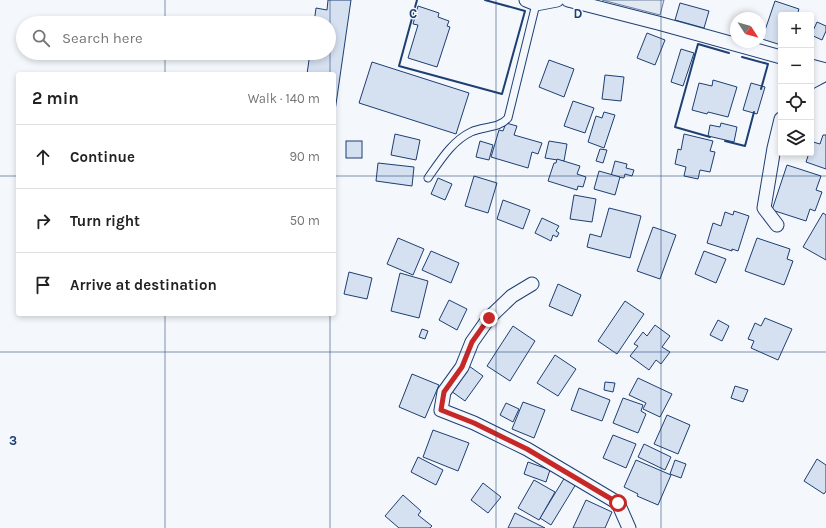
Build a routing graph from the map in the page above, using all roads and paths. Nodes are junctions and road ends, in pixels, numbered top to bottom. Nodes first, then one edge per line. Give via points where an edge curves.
1 (557, 0) edge
2 (568, 0) edge
3 (531, 2) edge
4 (778, 56) edge
5 (814, 67) edge
6 (826, 70) edge
7 (826, 74) edge
8 (814, 80) edge
9 (781, 120) edge
10 (428, 178) dead end
11 (777, 225) dead end
12 (532, 284) dead end
13 (629, 528) edge

1 - 3 street
2 - 4 street
3 - 10 lane via 508,118 503,124 471,132 458,140
5 - 6 street
7 - 8 street
9 - 11 street via 764,208
12 - 13 street via 512,296 489,318 472,342 462,367 444,392 441,410 527,449 618,503

